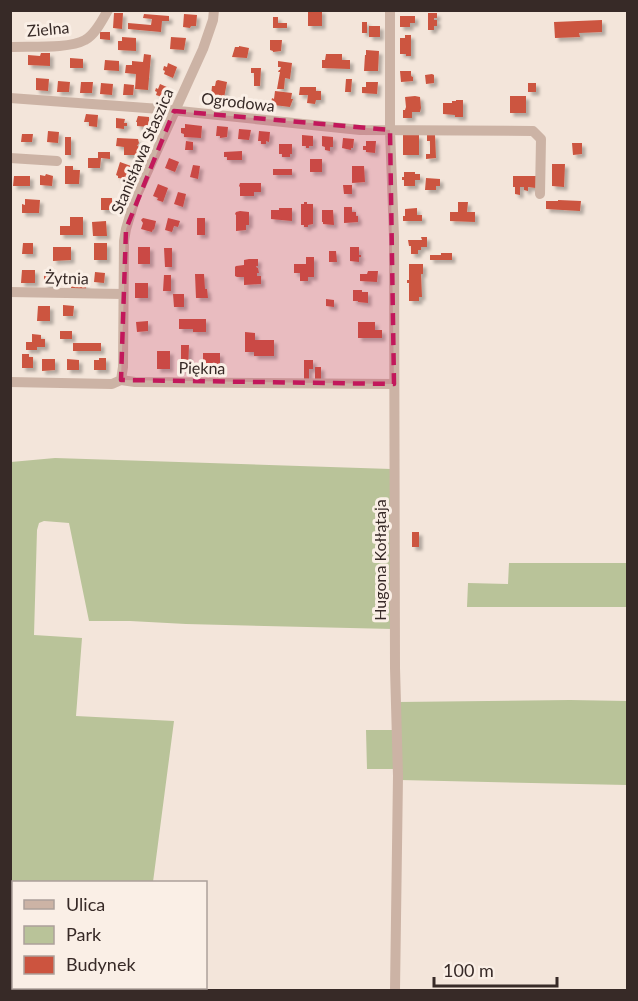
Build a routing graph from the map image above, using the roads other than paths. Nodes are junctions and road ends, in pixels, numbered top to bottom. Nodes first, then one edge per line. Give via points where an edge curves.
1 (108, 10) edge
2 (214, 10) edge
3 (390, 10) edge
4 (10, 47) edge
5 (10, 98) edge
6 (174, 111) junction
7 (390, 130) junction
8 (10, 158) edge
9 (57, 161) dead end
10 (540, 194) dead end
11 (10, 292) edge
12 (123, 294) junction
13 (121, 380) junction
14 (10, 382) edge
15 (394, 384) junction
16 (395, 990) edge

1 - 4 street, Zielna via 86,40 66,45
2 - 6 street, Stanisława Staszica via 203,49
3 - 7 street, Hugona Kołłątaja
5 - 6 street, Ogrodowa
6 - 7 street, Ogrodowa
6 - 12 street, Stanisława Staszica via 126,229
7 - 10 street via 533,131 541,139
7 - 15 street, Hugona Kołłątaja
8 - 9 street
11 - 12 street, Żytnia
12 - 13 street, Stanisława Staszica
13 - 14 street, Piękna via 112,384
13 - 15 street, Piękna
15 - 16 street, Hugona Kołłątaja via 398,776

